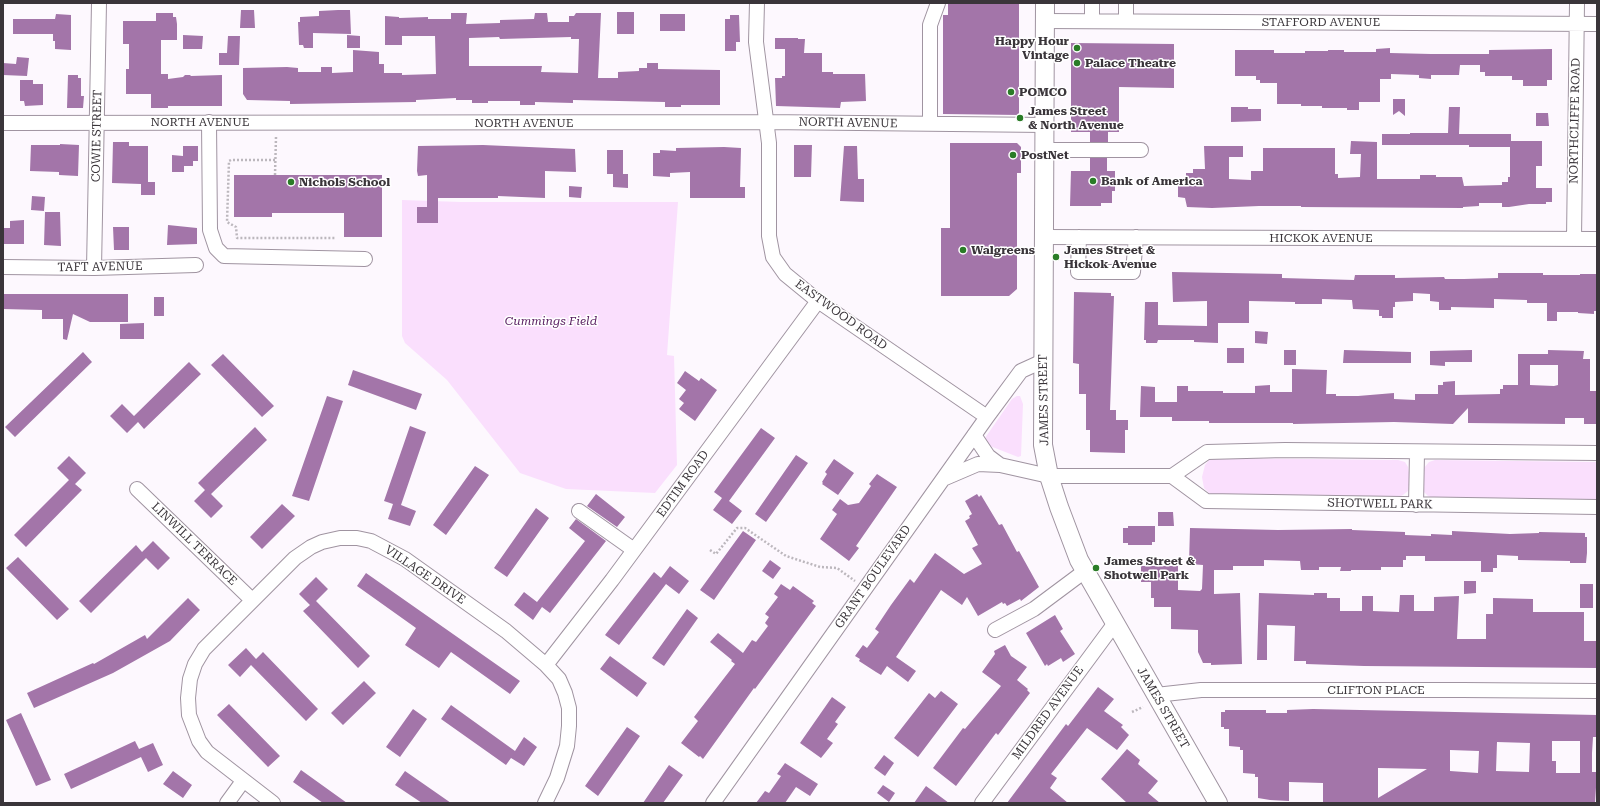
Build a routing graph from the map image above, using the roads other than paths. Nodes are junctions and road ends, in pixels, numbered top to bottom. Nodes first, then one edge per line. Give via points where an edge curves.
1 (99, 3) edge
2 (757, 3) edge
3 (938, 3) edge
4 (1045, 3) edge
5 (1092, 3) edge
6 (1126, 3) edge
7 (1576, 3) edge
8 (1045, 21) junction
9 (1092, 21) junction
10 (1126, 21) junction
11 (1576, 24) junction
12 (1597, 24) edge
13 (97, 122) junction
14 (209, 122) junction
15 (765, 122) junction
16 (3, 123) edge
17 (930, 124) junction
18 (1045, 125) junction
19 (1044, 150) junction
20 (1141, 150) dead end
21 (1044, 236) junction
22 (1079, 237) junction
23 (1136, 237) junction
24 (1574, 239) junction
25 (1597, 239) edge
26 (365, 259) dead end
27 (196, 265) dead end
28 (3, 267) edge
29 (94, 268) junction
30 (818, 302) junction
31 (1043, 361) junction
32 (987, 417) junction
33 (974, 435) junction
34 (1417, 452) junction
35 (1597, 454) edge
36 (1000, 465) junction
37 (1049, 476) junction
38 (1172, 476) junction
39 (943, 479) junction
40 (137, 489) dead end
41 (1416, 505) junction
42 (1597, 507) edge
43 (579, 511) dead end
44 (634, 550) junction
45 (1085, 571) junction
46 (252, 600) junction
47 (1115, 623) junction
48 (995, 630) dead end
49 (546, 665) junction
50 (1597, 692) edge
51 (1149, 701) junction
52 (243, 781) junction
53 (227, 803) edge
54 (273, 803) edge
55 (545, 803) edge
56 (713, 803) edge
57 (982, 803) edge
58 (1218, 803) edge

1 - 13 street, COWIE STREET
2 - 15 street, EASTWOOD ROAD via 756,42
3 - 17 street via 930,25
4 - 8 main road, JAMES STREET
5 - 9 street
6 - 10 street
7 - 11 street, NORTHCLIFFE ROAD
8 - 9 street, STAFFORD AVENUE
8 - 18 main road, JAMES STREET
9 - 10 street, STAFFORD AVENUE
10 - 11 street, STAFFORD AVENUE
11 - 12 street, STAFFORD AVENUE
11 - 24 street, NORTHCLIFFE ROAD
13 - 14 street, NORTH AVENUE
13 - 16 street, NORTH AVENUE
13 - 29 street, COWIE STREET
14 - 15 street, NORTH AVENUE
14 - 26 street via 210,230 216,248 224,256
15 - 17 street, NORTH AVENUE
15 - 30 street, EASTWOOD ROAD via 769,143 769,236 773,257 785,274
17 - 18 street, NORTH AVENUE
18 - 19 main road, JAMES STREET
19 - 20 street
19 - 21 main road, JAMES STREET
21 - 22 street, HICKOK AVENUE
21 - 31 main road, JAMES STREET
22 - 23 street, HICKOK AVENUE
22 - 23 street via 1078,272 1133,272
23 - 24 street, HICKOK AVENUE
24 - 25 street, HICKOK AVENUE
27 - 29 street, TAFT AVENUE
28 - 29 street, TAFT AVENUE
30 - 32 street, EASTWOOD ROAD
30 - 44 street, EDTIM ROAD
31 - 32 street, GRANT BOULEVARD via 1021,371
31 - 37 main road, JAMES STREET via 1043,445
32 - 33 street, GRANT BOULEVARD
33 - 36 street via 988,456
33 - 39 street, GRANT BOULEVARD
34 - 35 street
34 - 38 street via 1206,452
34 - 41 street
36 - 37 street
36 - 39 street via 978,464
37 - 38 street
37 - 45 main road, JAMES STREET
38 - 41 street, SHOTWELL PARK via 1206,502
39 - 56 street, GRANT BOULEVARD
40 - 46 street, LINWILL TERRACE
41 - 42 street, SHOTWELL PARK
43 - 44 street
44 - 49 street, EDTIM ROAD
45 - 47 main road, JAMES STREET
45 - 48 street via 1034,609
46 - 49 street, VILLAGE DRIVE via 311,547 340,538 371,540 405,559 506,631
46 - 52 street, VILLAGE DRIVE via 204,649 194,664 188,698 189,715 199,741 207,752
47 - 51 main road, JAMES STREET
47 - 57 street, MILDRED AVENUE
49 - 55 street, VILLAGE DRIVE via 559,679 565,693 569,708 569,726 567,746 557,778
50 - 51 street, CLIFTON PLACE via 1201,690
51 - 58 main road, JAMES STREET
52 - 53 street
52 - 54 street, VILLAGE DRIVE

